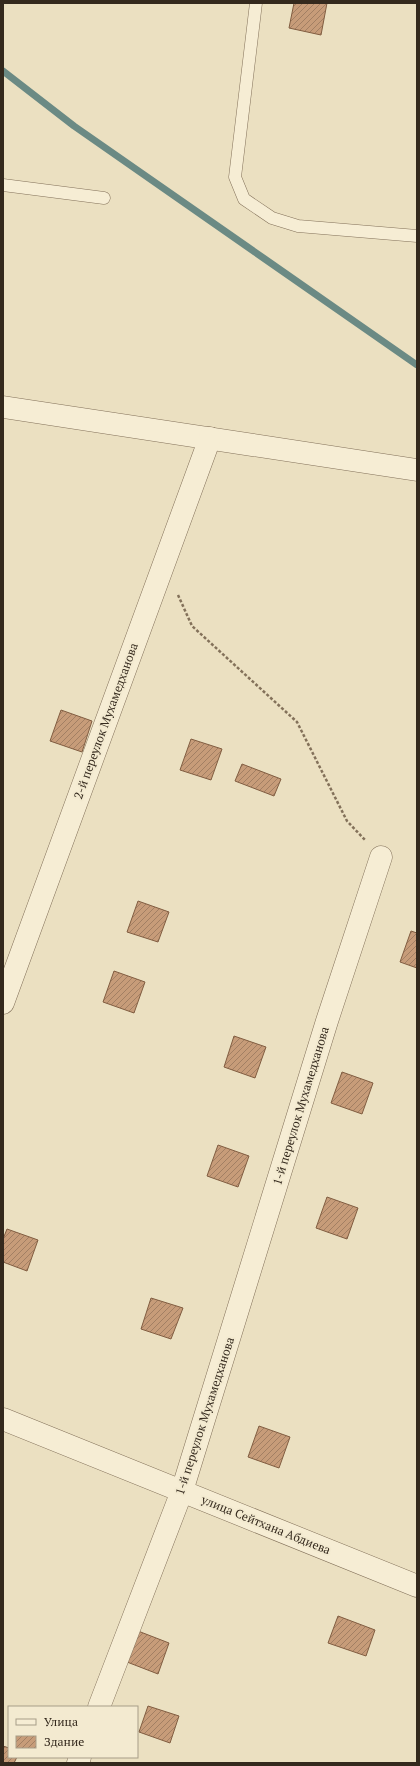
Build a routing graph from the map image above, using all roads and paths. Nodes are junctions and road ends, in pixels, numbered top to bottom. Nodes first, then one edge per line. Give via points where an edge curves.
1 (256, 3) edge
2 (3, 185) edge
3 (104, 198) dead end
4 (417, 236) edge
5 (3, 407) edge
6 (210, 438) junction
7 (417, 470) edge
8 (164, 564) junction
9 (381, 857) joint
10 (3, 1003) edge
11 (3, 1419) edge
12 (182, 1491) junction
13 (417, 1586) edge
14 (99, 1706) edge

1 - 4 lane via 235,177 244,199 272,218 298,226
2 - 3 lane
5 - 6 street
6 - 7 street
6 - 8 street, 2-й переулок Мухамедханова
8 - 9 path via 192,626 297,722 347,821
8 - 10 street, 2-й переулок Мухамедханова
9 - 12 street, 1-й переулок Мухамедханова via 327,1021
11 - 12 street, улица Сейтхана Абдиева
12 - 13 street, улица Сейтхана Абдиева
12 - 14 street, 1-й переулок Мухамедханова

